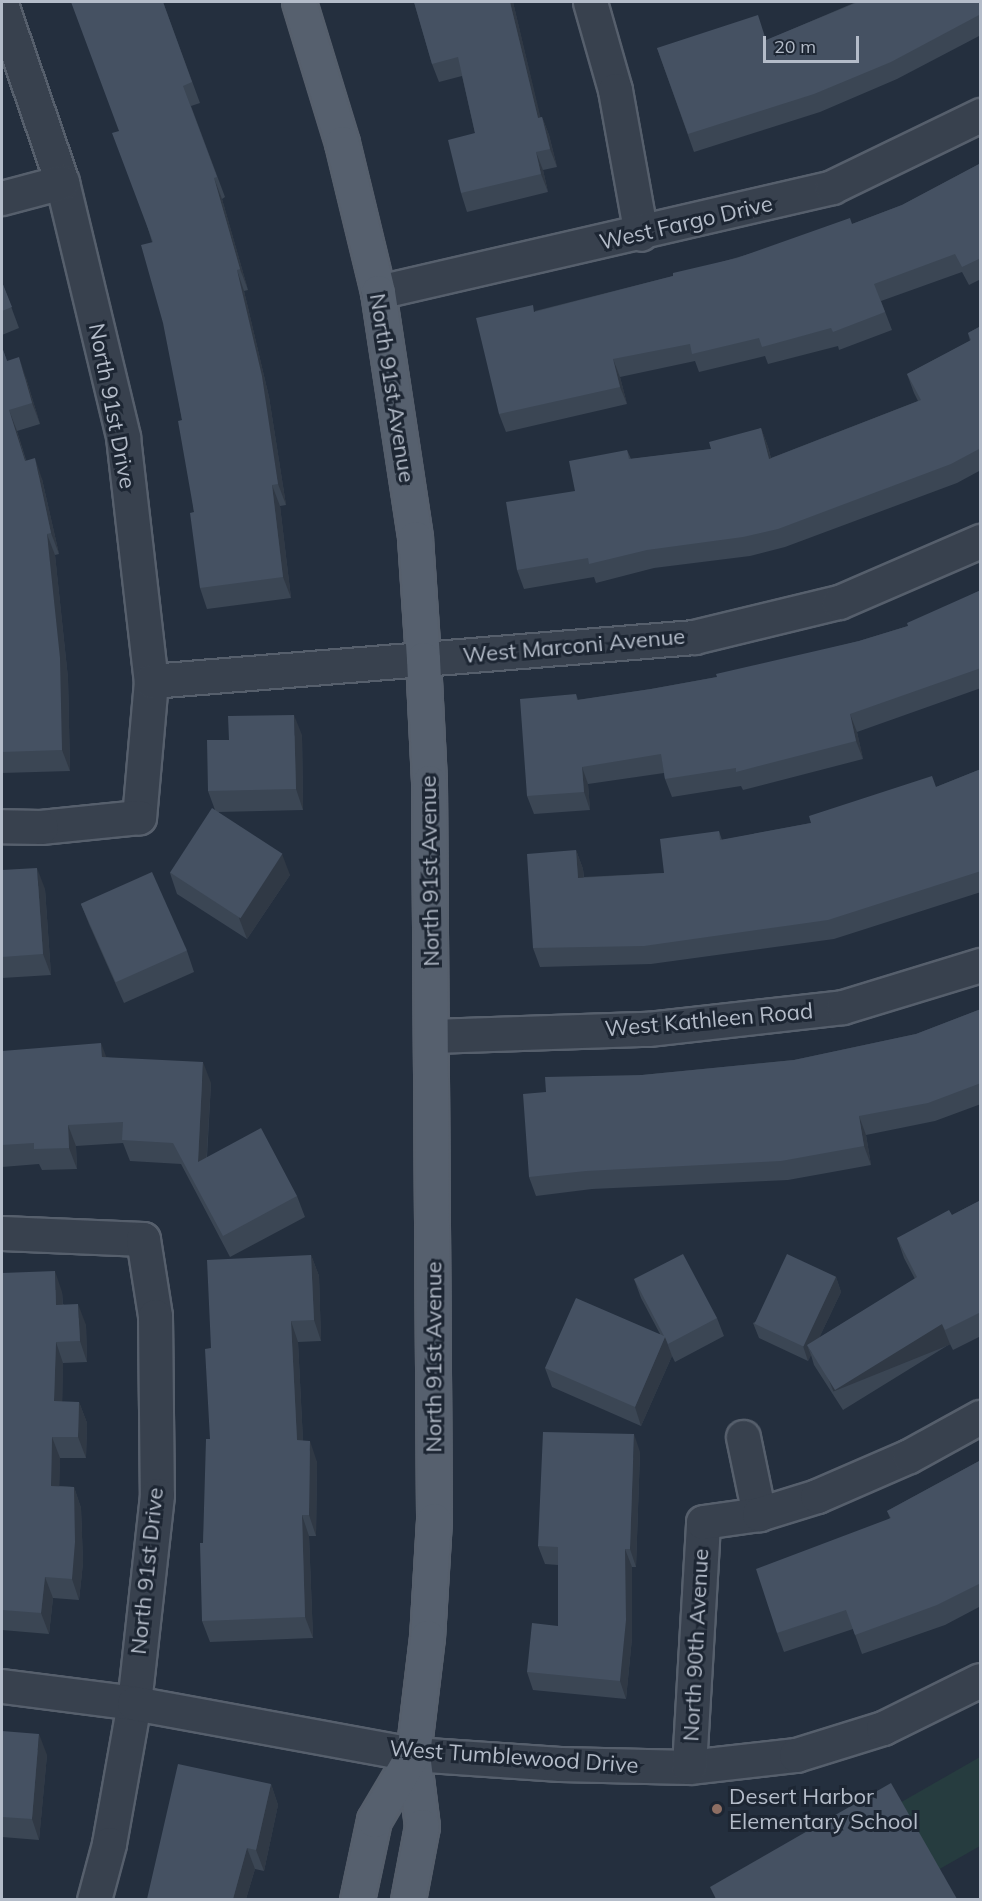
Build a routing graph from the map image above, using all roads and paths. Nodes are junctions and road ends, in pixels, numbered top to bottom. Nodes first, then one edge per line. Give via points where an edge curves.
1 (299, 2) edge
2 (590, 2) edge
3 (2, 7) edge
4 (981, 115) edge
5 (62, 182) junction
6 (2, 198) edge
7 (641, 234) junction
8 (378, 292) junction
9 (981, 541) edge
10 (423, 659) junction
11 (151, 681) junction
12 (2, 826) edge
13 (981, 965) edge
14 (432, 1036) junction
15 (2, 1233) edge
16 (981, 1417) edge
17 (743, 1437) dead end
18 (759, 1514) junction
19 (981, 1680) edge
20 (2, 1686) edge
21 (134, 1704) junction
22 (413, 1754) junction
23 (689, 1767) junction
24 (94, 1899) edge
25 (357, 1899) edge
26 (408, 1899) edge

1 - 8 main road, North 91st Avenue via 342,143
2 - 7 street via 615,90
3 - 5 street, North 91st Drive
4 - 7 street, West Fargo Drive via 832,187
5 - 6 street
5 - 11 street, North 91st Drive via 123,437
7 - 8 street, West Fargo Drive
8 - 10 main road, North 91st Avenue via 415,538
9 - 10 street, West Marconi Avenue via 839,602 694,636
10 - 11 street, West Marconi Avenue
10 - 14 main road, North 91st Avenue via 429,782
11 - 12 street, North 91st Drive via 139,817 41,827
13 - 14 street, West Kathleen Road via 843,1007 648,1029
14 - 22 main road, North 91st Avenue via 434,1520 427,1638
15 - 21 street, North 91st Drive via 143,1239 155,1316 157,1495
16 - 18 street via 899,1461 817,1496
17 - 18 street
18 - 23 street, North 90th Avenue via 703,1522
19 - 23 street, West Tumblewood Drive via 883,1728 796,1755
20 - 21 street, West Tumblewood Drive
21 - 22 street, West Tumblewood Drive
21 - 24 street, North 91st Drive via 109,1844
22 - 23 street, West Tumblewood Drive via 560,1764
22 - 25 main road, North 91st Avenue via 374,1820
22 - 26 main road, North 91st Avenue via 422,1826

